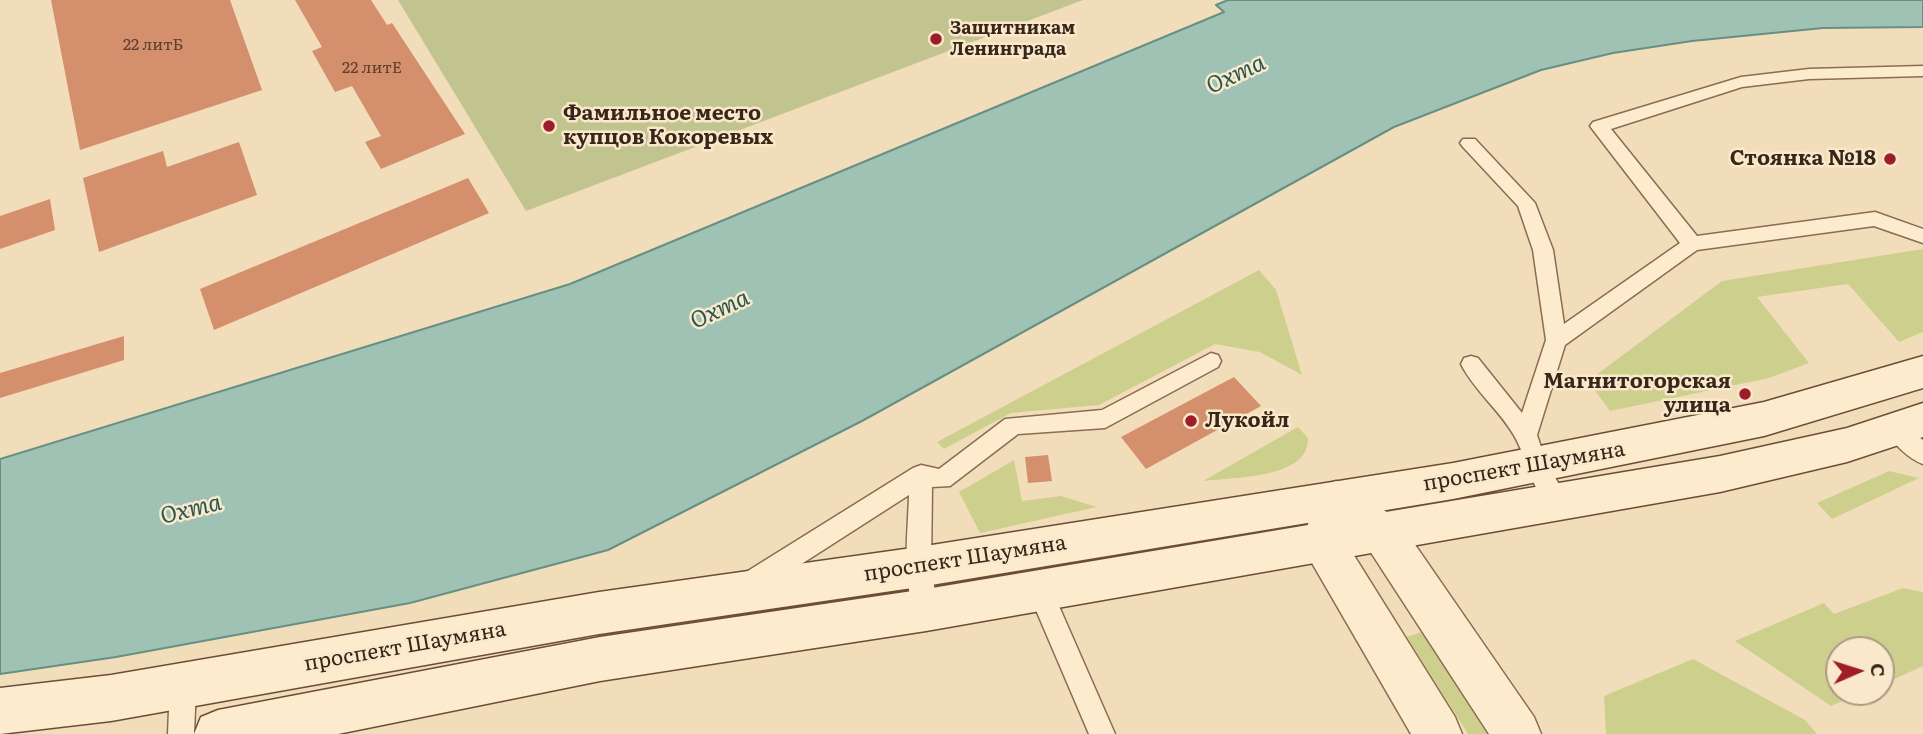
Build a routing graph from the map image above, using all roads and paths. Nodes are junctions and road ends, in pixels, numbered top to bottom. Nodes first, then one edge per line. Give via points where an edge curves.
1 (1923, 71) edge
2 (1469, 143) dead end
3 (1923, 236) edge
4 (1692, 244) junction
5 (1556, 340) junction
6 (1211, 361) dead end
7 (1471, 364) dead end
8 (1923, 372) edge
9 (1914, 435) edge
10 (1531, 450) junction
11 (921, 475) junction
12 (1336, 500) junction
13 (1559, 503) junction
14 (1383, 534) junction
15 (1323, 544) junction
16 (923, 589) junction
17 (1039, 589) junction
18 (736, 592) junction
19 (183, 685) junction
20 (0, 712) edge
21 (181, 734) edge
22 (218, 734) edge
23 (1102, 734) edge
24 (1438, 734) edge
25 (1517, 734) edge

1 - 4 lane via 1810,74 1741,82 1599,126
2 - 5 lane via 1526,203 1543,250
3 - 4 lane via 1875,219
4 - 5 lane
5 - 10 lane
6 - 11 lane via 1105,419 1013,425 942,479
7 - 10 lane
8 - 10 street, проспект Шаумяна via 1764,419
9 - 13 street, проспект Шаумяна
10 - 12 street, проспект Шаумяна
10 - 13 lane
11 - 16 lane
11 - 18 lane
12 - 14 street
12 - 15 street
12 - 16 street, проспект Шаумяна
13 - 14 street, проспект Шаумяна
14 - 15 street, проспект Шаумяна
14 - 25 street
15 - 17 street, проспект Шаумяна
15 - 24 street
16 - 17 street, проспект Шаумяна
16 - 18 street, проспект Шаумяна
16 - 22 street, проспект Шаумяна
17 - 23 lane
18 - 19 street, проспект Шаумяна
19 - 20 street, проспект Шаумяна
19 - 21 lane

